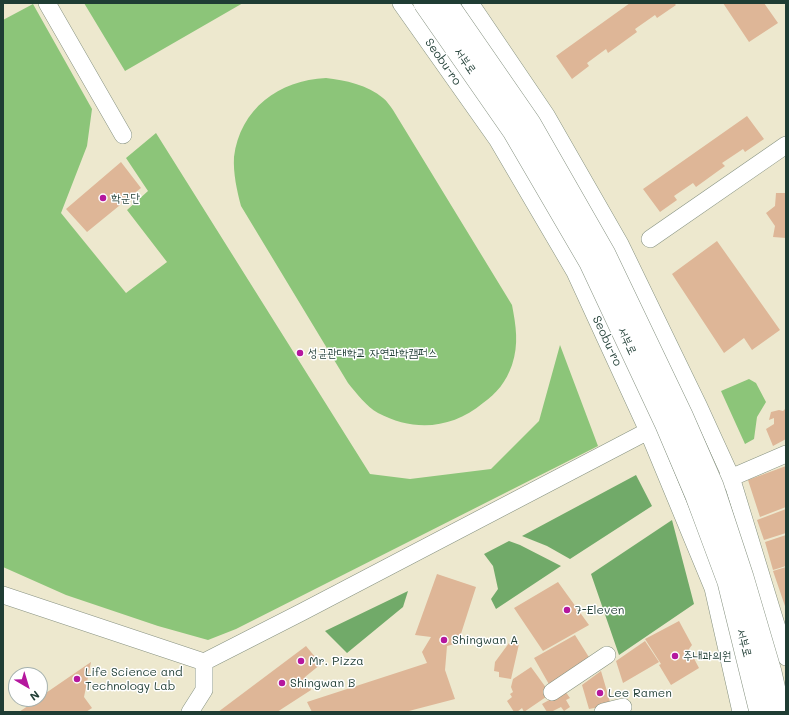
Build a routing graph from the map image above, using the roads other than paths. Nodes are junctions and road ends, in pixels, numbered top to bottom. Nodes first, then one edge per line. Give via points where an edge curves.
1 (47, 3) edge
2 (401, 3) edge
3 (424, 3) edge
4 (447, 3) edge
5 (470, 3) edge
6 (123, 136) dead end
7 (786, 144) edge
8 (650, 239) dead end
9 (648, 431) junction
10 (786, 454) edge
11 (730, 477) junction
12 (679, 505) junction
13 (3, 595) edge
14 (607, 655) dead end
15 (786, 657) edge
16 (204, 662) junction
17 (552, 692) dead end
18 (623, 707) dead end
19 (190, 712) edge
20 (603, 712) edge
21 (741, 712) edge
22 (760, 712) edge
23 (780, 712) edge

1 - 6 street
2 - 9 street, Seobu-ro via 497,139 575,272
3 - 22 main road, 서부로, bridge via 514,131 593,270 665,423 696,496 728,582
4 - 23 main road, 서부로, bridge via 530,123 605,254 679,408 713,486 743,577
5 - 11 street via 546,115 620,244 700,407
7 - 8 street
9 - 12 street, Seobu-ro
9 - 16 street
10 - 11 street
11 - 12 street
11 - 15 street
12 - 21 street, Seobu-ro via 713,588
13 - 16 street
14 - 17 street
16 - 19 street via 204,690
18 - 20 street

